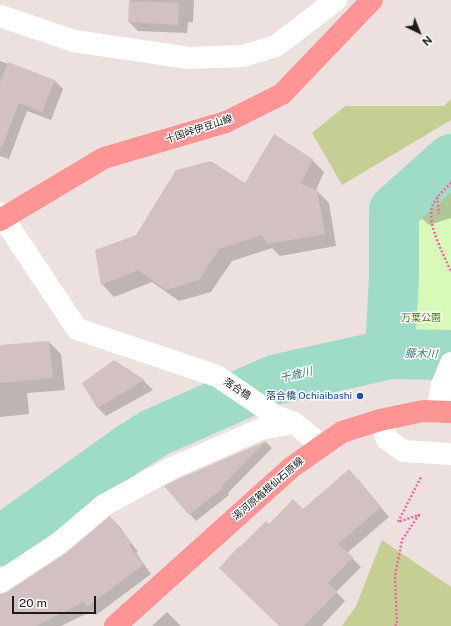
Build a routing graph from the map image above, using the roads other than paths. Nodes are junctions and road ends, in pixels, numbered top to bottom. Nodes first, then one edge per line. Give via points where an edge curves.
1 (336, 0) edge
2 (372, 0) edge
3 (0, 16) edge
4 (1, 217) edge
5 (447, 373) edge
6 (444, 412) edge
7 (285, 419) junction
8 (380, 420) junction
9 (321, 445) junction
10 (451, 454) edge
11 (0, 582) edge
12 (115, 626) edge

1 - 3 street via 276,46 243,56 189,58 74,41
2 - 4 main road, 十国峠伊豆山線 via 282,94 226,122 104,158
4 - 7 street, 落合橋 via 77,329 217,376
5 - 6 street
6 - 8 main road, 湯河原箱根仙石原線 via 423,411
7 - 9 street, 落合橋
7 - 11 street via 172,468 104,506 59,544
8 - 9 main road, 湯河原箱根仙石原線 via 342,432
8 - 10 street via 387,439 402,451
9 - 12 main road, 湯河原箱根仙石原線 via 292,467

